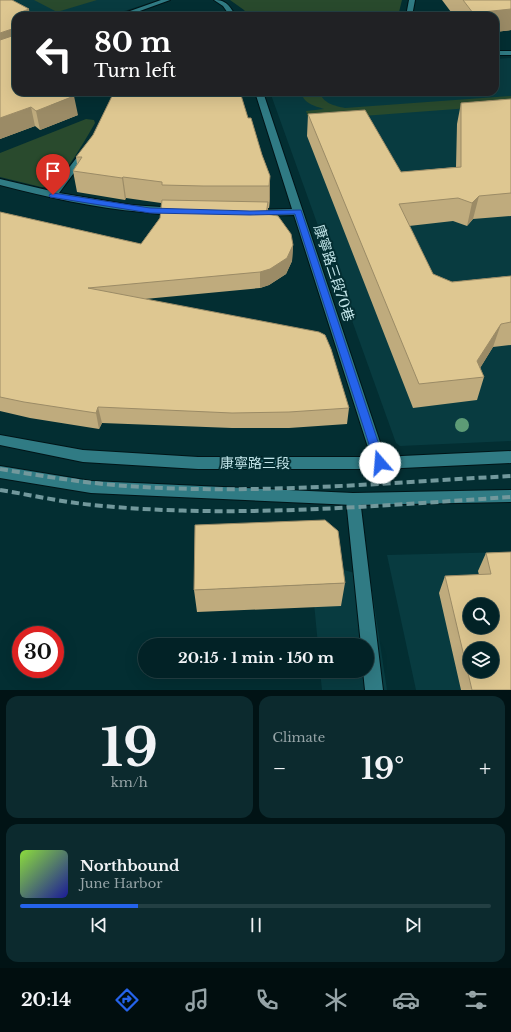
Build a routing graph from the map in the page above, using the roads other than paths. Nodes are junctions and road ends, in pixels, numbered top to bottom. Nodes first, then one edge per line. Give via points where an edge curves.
1 (167, 0) edge
2 (217, 0) edge
3 (412, 0) edge
4 (131, 12) edge
5 (230, 12) edge
6 (410, 12) edge
7 (499, 53) edge
8 (511, 53) edge
9 (261, 96) edge
10 (92, 140) edge
11 (0, 182) edge
12 (53, 195) junction
13 (189, 212) edge
14 (298, 212) junction
15 (242, 213) edge
16 (0, 440) edge
17 (511, 457) edge
18 (380, 463) junction
19 (0, 472) edge
20 (511, 496) edge
21 (353, 499) junction
22 (374, 690) edge

1 - 4 street
2 - 5 street
3 - 6 street
7 - 8 street
9 - 14 street, 康寧路三段70巷
10 - 12 street
11 - 12 street
12 - 13 street via 150,211
14 - 15 street
14 - 18 street, 康寧路三段70巷
16 - 18 street, 康寧路三段 via 83,456 198,463
17 - 18 street, 康寧路三段
19 - 21 street via 91,487
20 - 21 street
21 - 22 street

